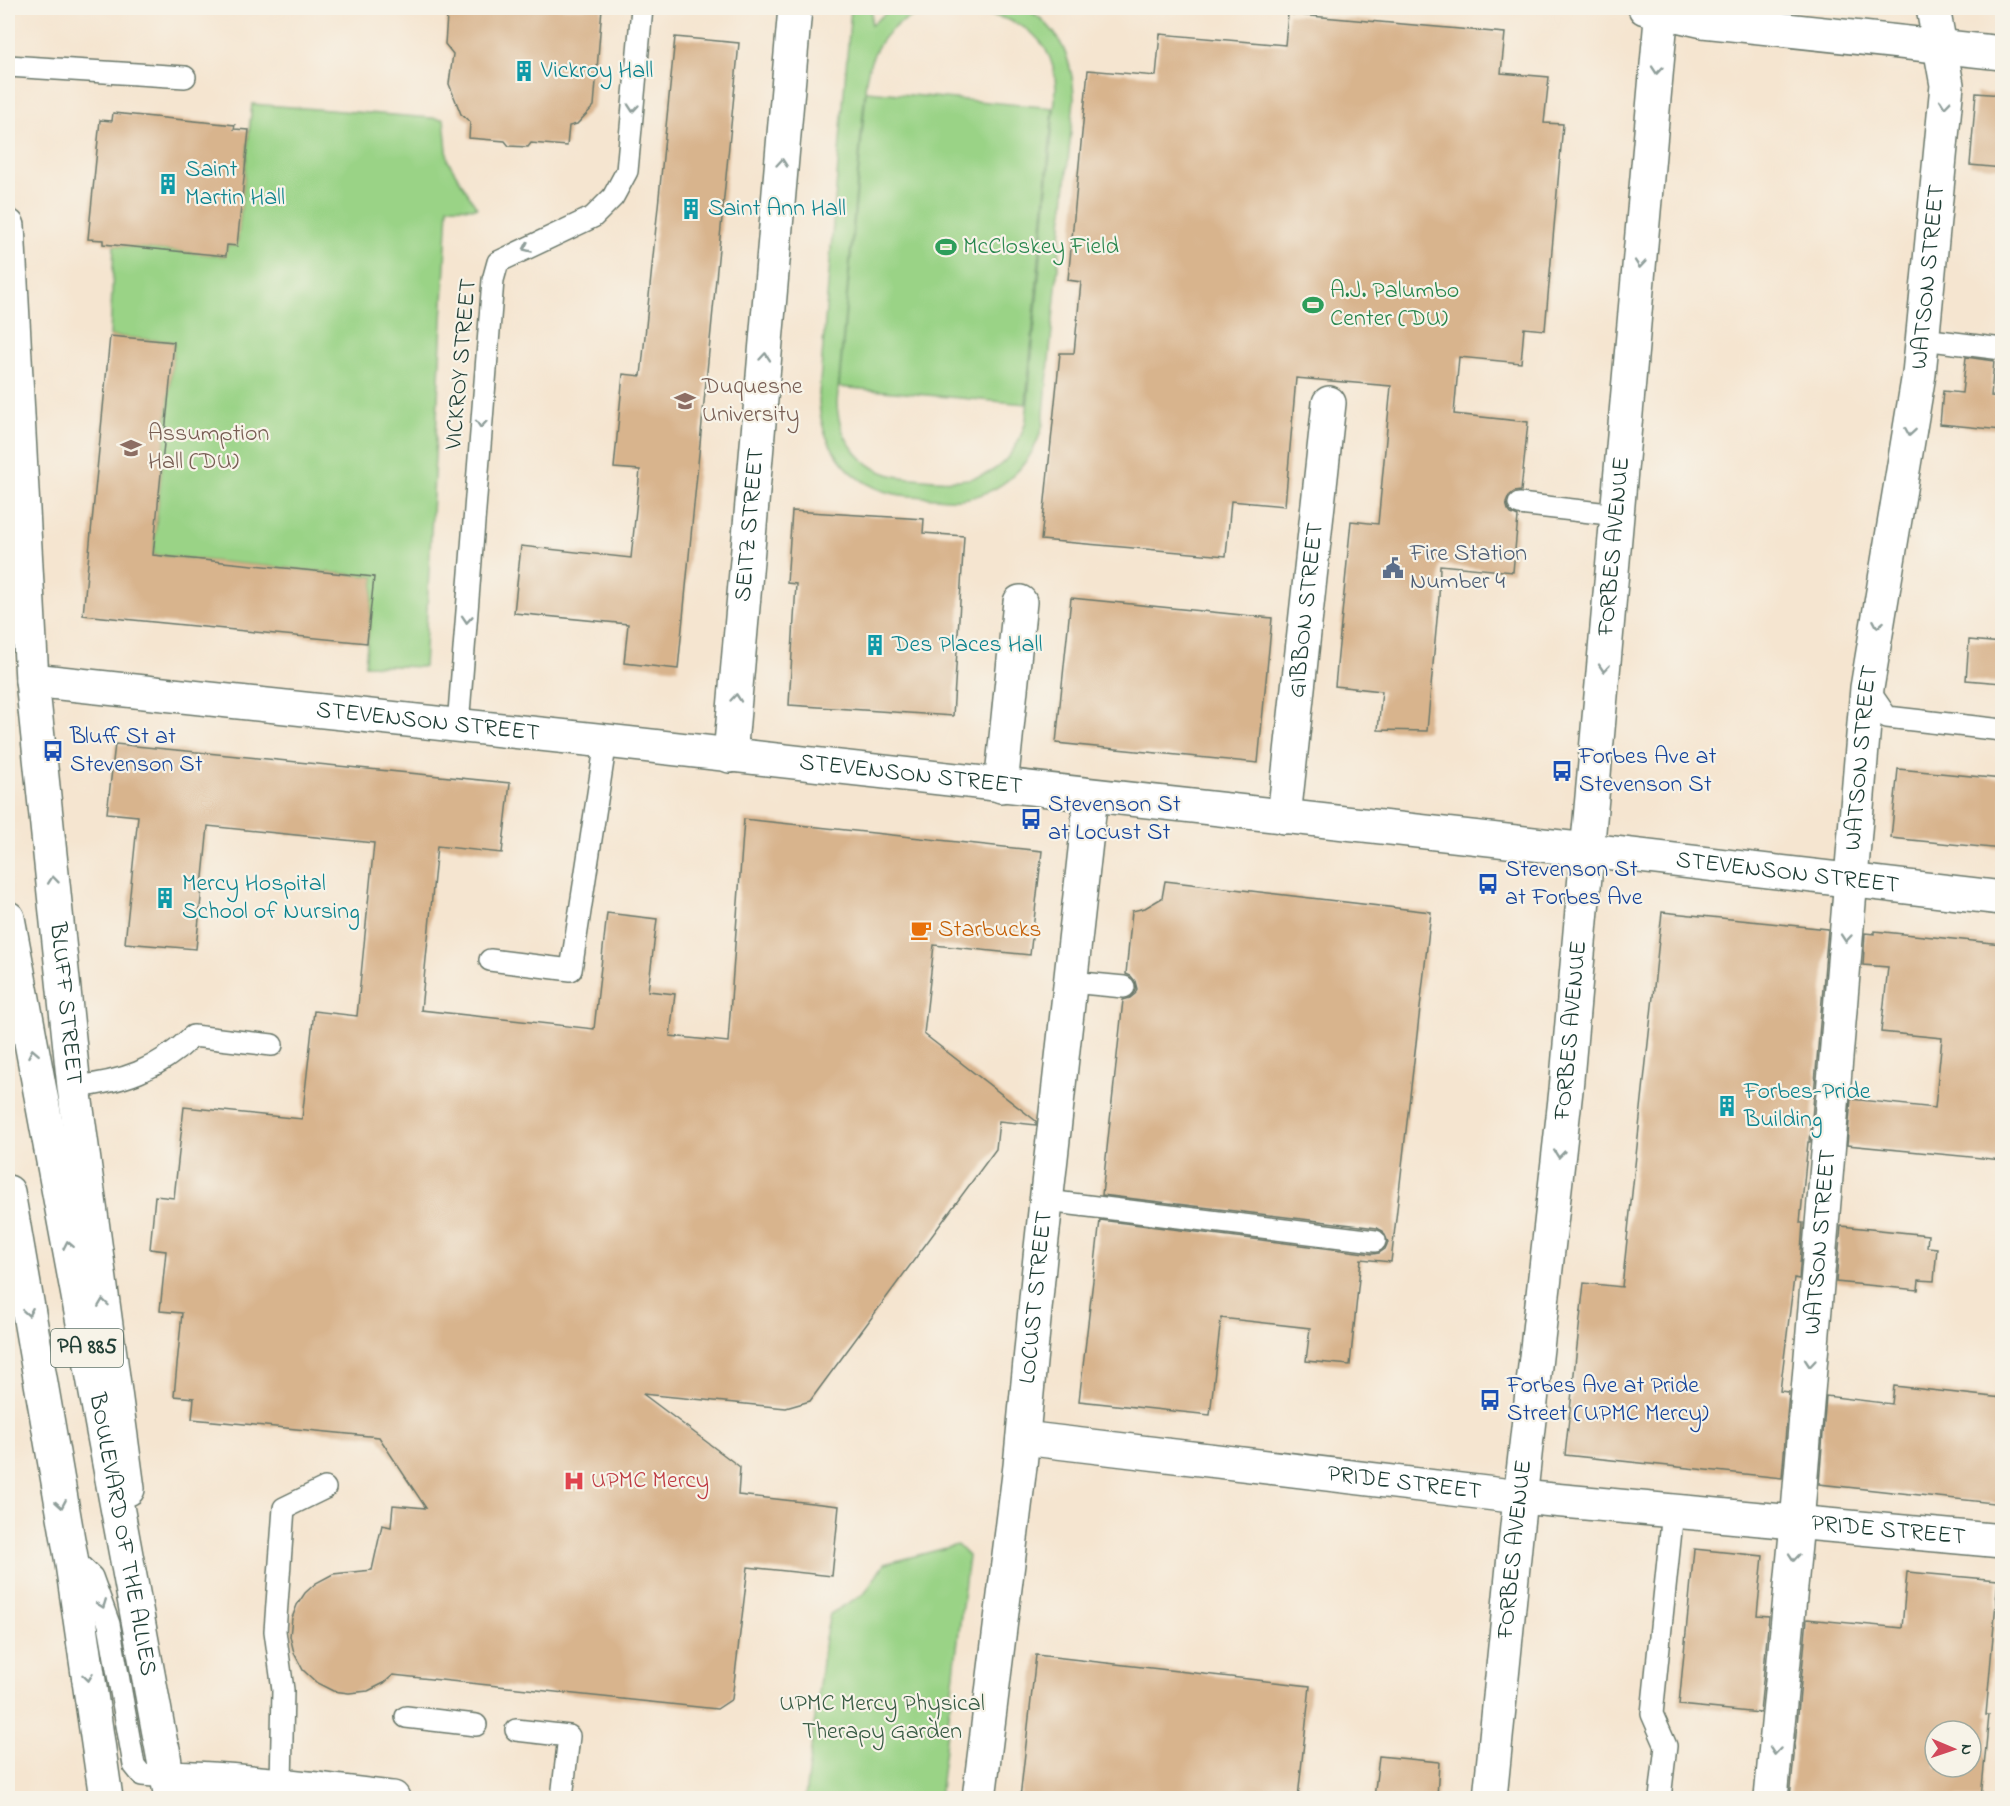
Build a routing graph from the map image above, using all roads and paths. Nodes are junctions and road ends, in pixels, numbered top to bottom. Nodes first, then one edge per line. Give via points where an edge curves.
1 (642, 8) edge
2 (795, 8) edge
3 (1932, 8) edge
4 (1657, 9) edge
5 (1940, 47) junction
6 (2002, 53) edge
7 (8, 66) edge
8 (185, 77) dead end
9 (8, 226) edge
10 (1923, 339) junction
11 (2002, 349) edge
12 (1329, 403) dead end
13 (1520, 504) dead end
14 (1618, 515) junction
15 (1020, 602) dead end
16 (32, 680) junction
17 (1867, 688) junction
18 (458, 726) junction
19 (2002, 730) edge
20 (606, 741) junction
21 (730, 756) junction
22 (1001, 786) junction
23 (1091, 796) junction
24 (1284, 817) junction
25 (1588, 850) junction
26 (1851, 880) junction
27 (2002, 898) edge
28 (8, 918) edge
29 (490, 960) dead end
30 (1071, 982) junction
31 (1124, 987) dead end
32 (272, 1045) dead end
33 (74, 1087) junction
34 (8, 1192) edge
35 (1047, 1201) junction
36 (1375, 1241) dead end
37 (1023, 1438) junction
38 (325, 1488) dead end
39 (1520, 1497) junction
40 (1673, 1511) junction
41 (1797, 1523) junction
42 (2002, 1541) edge
43 (71, 1557) junction
44 (406, 1717) dead end
45 (476, 1725) dead end
46 (516, 1730) dead end
47 (281, 1784) junction
48 (169, 1788) edge
49 (106, 1798) edge
50 (393, 1798) edge
51 (562, 1798) edge
52 (979, 1798) edge
53 (1490, 1798) edge
54 (1660, 1798) edge
55 (1771, 1798) edge

1 -> 18 lane, VICKROY STREET via 627,171 618,188 593,217 498,262 493,280
21 -> 2 main road, SEITZ STREET
3 - 5 main road, WATSON STREET
4 - 5 main road via 1703,21
4 -> 14 main road, FORBES AVENUE
5 - 6 main road
5 -> 10 main road, WATSON STREET via 1947,85
7 - 8 lane
9 - 16 main road, BLUFF STREET
10 - 11 lane
10 -> 17 main road, WATSON STREET
12 - 24 main road, GIBBON STREET
13 - 14 lane
14 -> 25 main road, FORBES AVENUE
15 - 22 main road
16 - 18 main road, STEVENSON STREET
33 -> 16 main road, BLUFF STREET
17 - 19 lane via 1887,717
17 - 26 main road, WATSON STREET
18 - 20 main road, STEVENSON STREET
20 - 21 main road, STEVENSON STREET
20 - 29 lane via 571,970
21 - 22 main road, STEVENSON STREET
22 - 23 main road, STEVENSON STREET
23 - 24 main road, STEVENSON STREET
23 - 30 main road, LOCUST STREET
24 - 25 main road, STEVENSON STREET
25 - 26 main road, STEVENSON STREET
25 -> 39 main road, FORBES AVENUE via 1566,1090
26 - 27 main road, STEVENSON STREET
26 -> 41 main road, WATSON STREET
48 -> 28 main road, BOULEVARD OF THE ALLIES / PA 885
30 - 31 lane
30 - 35 main road, LOCUST STREET
32 - 33 lane via 193,1036 154,1066 105,1084
48 -> 33 main road, BLUFF STREET
34 -> 43 main road, PA 885
35 - 36 lane
35 - 37 main road, LOCUST STREET
37 - 39 main road, PRIDE STREET
37 - 52 main road, LOCUST STREET
38 - 47 lane via 284,1508 275,1631 283,1690
39 - 40 main road, PRIDE STREET
39 - 53 main road, FORBES AVENUE
40 - 41 main road, PRIDE STREET
40 - 54 lane via 1652,1714 1666,1746
41 - 42 main road, PRIDE STREET
41 -> 55 main road, WATSON STREET
43 -> 48 lane via 92,1577 109,1623 134,1765 142,1775
43 -> 49 main road, PA 885
44 - 45 lane
46 - 51 lane via 569,1736
47 - 48 main road via 207,1778
47 - 50 main road

